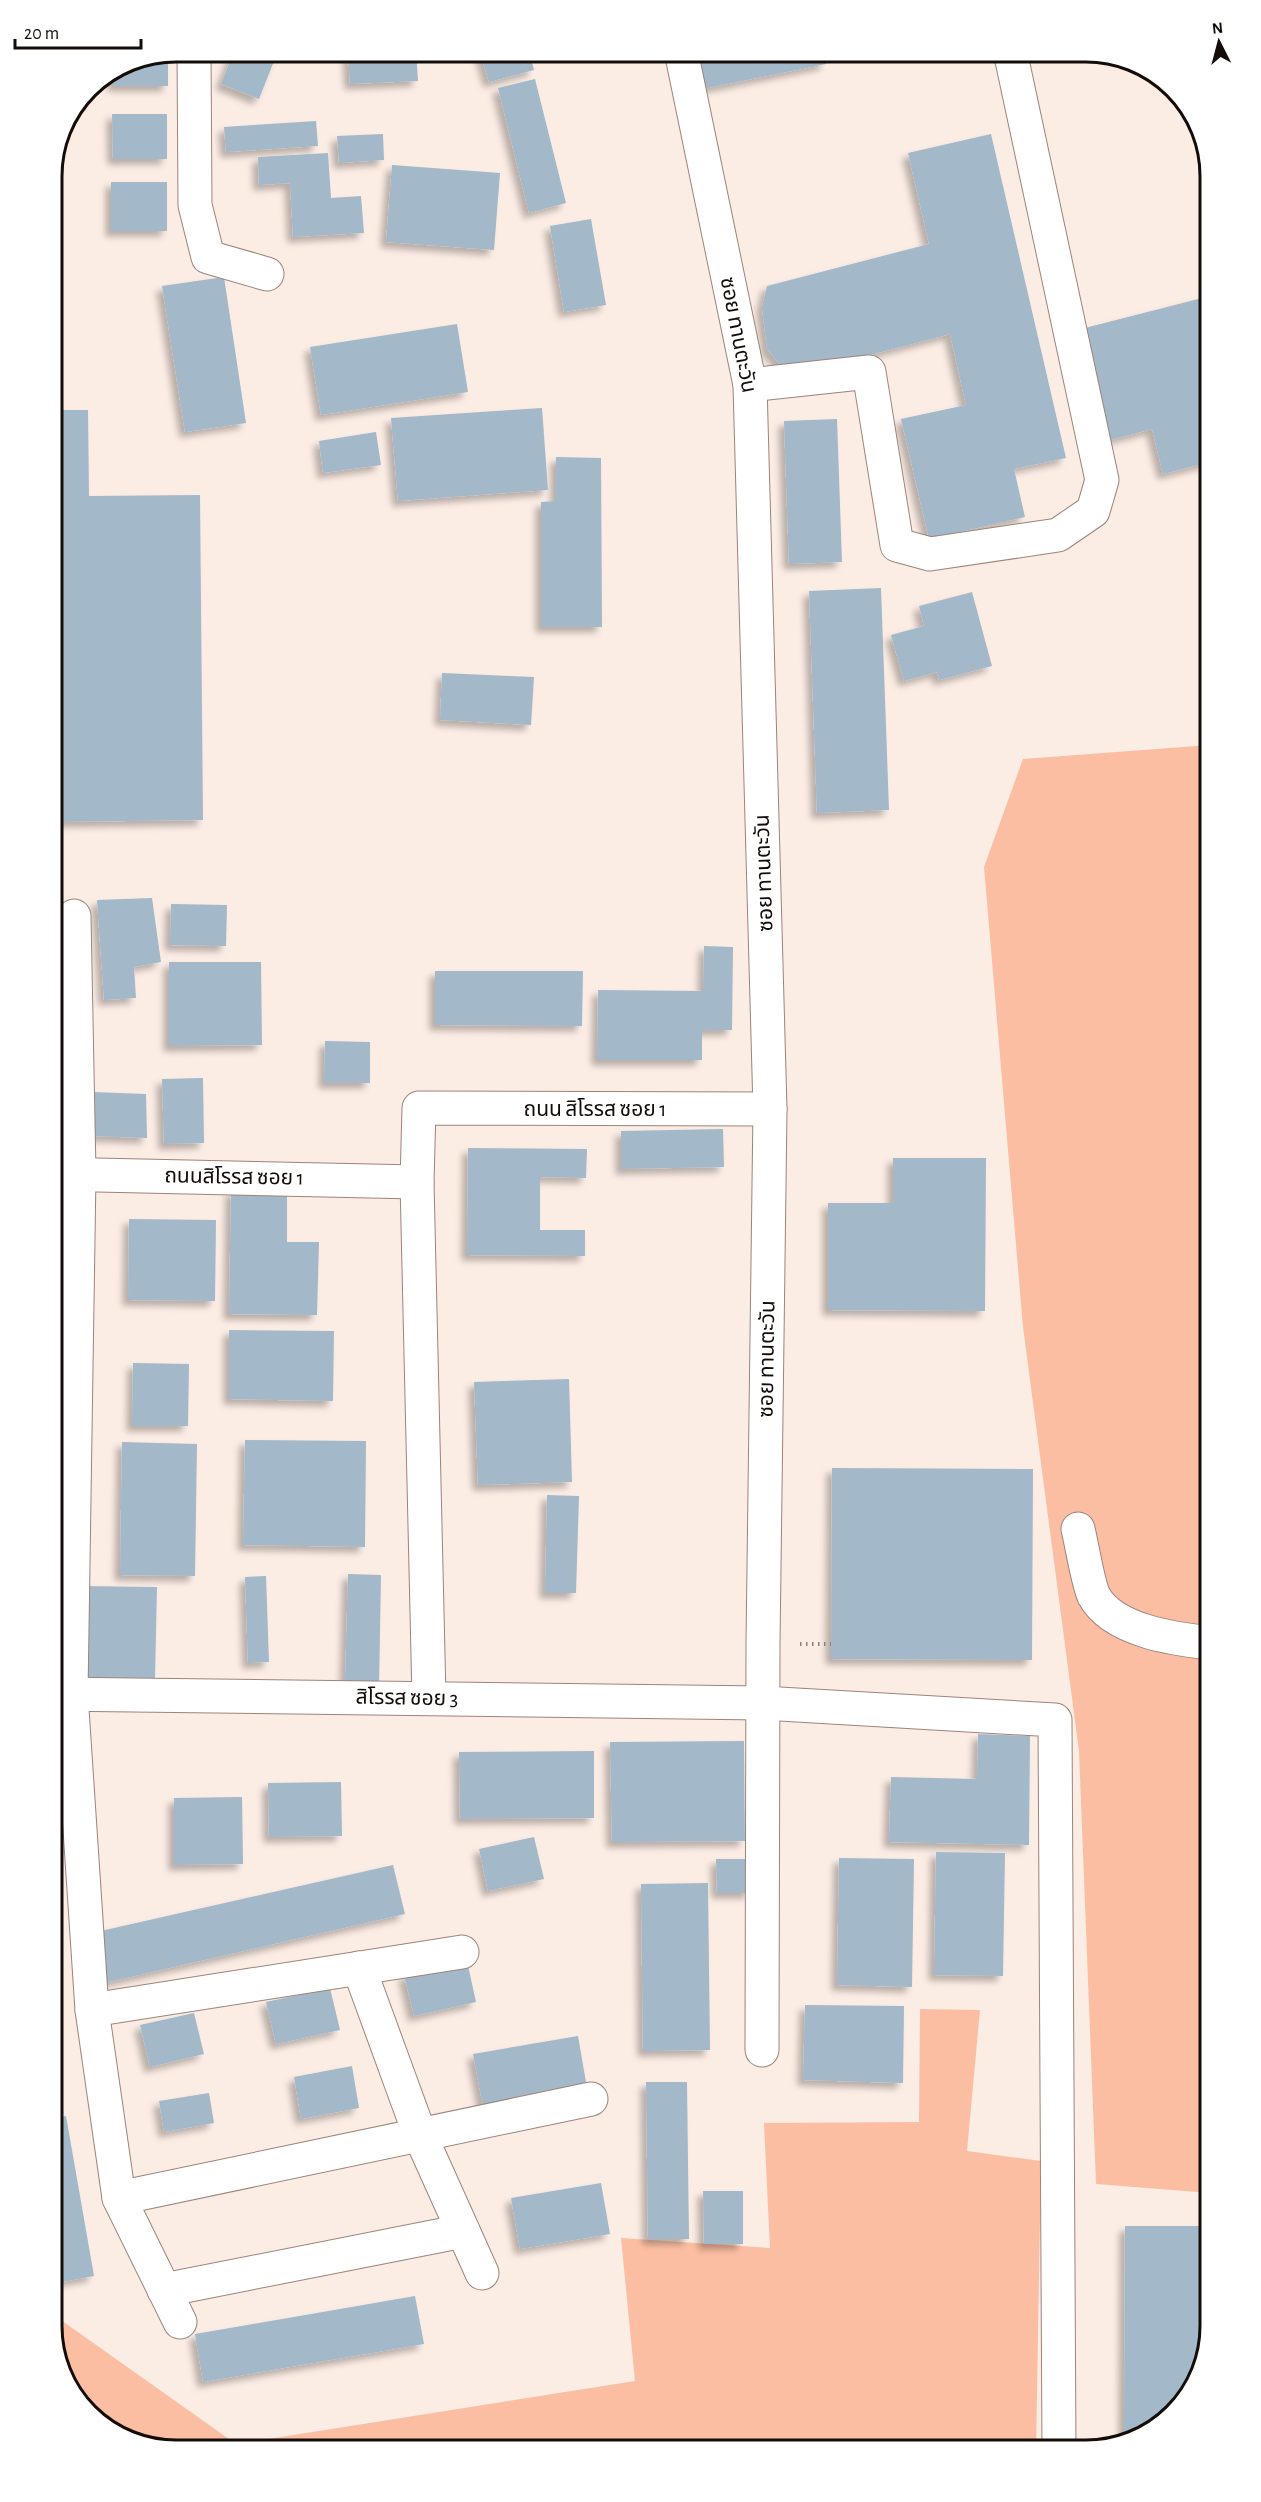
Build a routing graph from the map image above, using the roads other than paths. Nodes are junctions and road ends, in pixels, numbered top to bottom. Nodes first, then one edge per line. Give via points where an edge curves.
1 (194, 62) edge
2 (683, 62) edge
3 (1012, 62) edge
4 (267, 274) dead end
5 (750, 385) junction
6 (74, 916) dead end
7 (771, 1109) junction
8 (65, 1173) edge
9 (417, 1182) junction
10 (1078, 1529) dead end
11 (62, 1564) edge
12 (1200, 1642) edge
13 (62, 1694) edge
14 (429, 1698) junction
15 (762, 1703) junction
16 (62, 1704) edge
17 (462, 1952) dead end
18 (359, 1968) junction
19 (92, 2010) junction
20 (762, 2050) dead end
21 (591, 2099) dead end
22 (420, 2135) junction
23 (119, 2198) junction
24 (463, 2231) junction
25 (482, 2273) dead end
26 (164, 2290) junction
27 (180, 2322) dead end
28 (1059, 2440) edge

1 - 4 street via 195,205 208,257
2 - 5 street, ซอย ทานตะวัน
3 - 5 street via 1102,480 1093,511 1058,535 930,554 897,545 869,372
5 - 7 street, ซอย ทานตะวัน
6 - 8 street
7 - 9 street, ถนน สิโรรส ซอย 1 via 419,1108
7 - 15 street, ซอย ทานตะวัน
8 - 9 street, ถนนสิโรรส ซอย 1
8 - 11 street
9 - 14 street
10 - 12 street via 1094,1596 1113,1617 1161,1637
13 - 14 street, สิโรรส ซอย 3
14 - 15 street, สิโรรส ซอย 3
15 - 20 street, ซอย ทานตะวัน
15 - 28 street, สิโรรส ซอย 3 via 1055,1720
16 - 19 street
17 - 18 street
18 - 19 street
18 - 22 street
19 - 23 street
21 - 22 street
22 - 23 street
22 - 24 street
23 - 26 street
24 - 25 street
24 - 26 street
26 - 27 street

